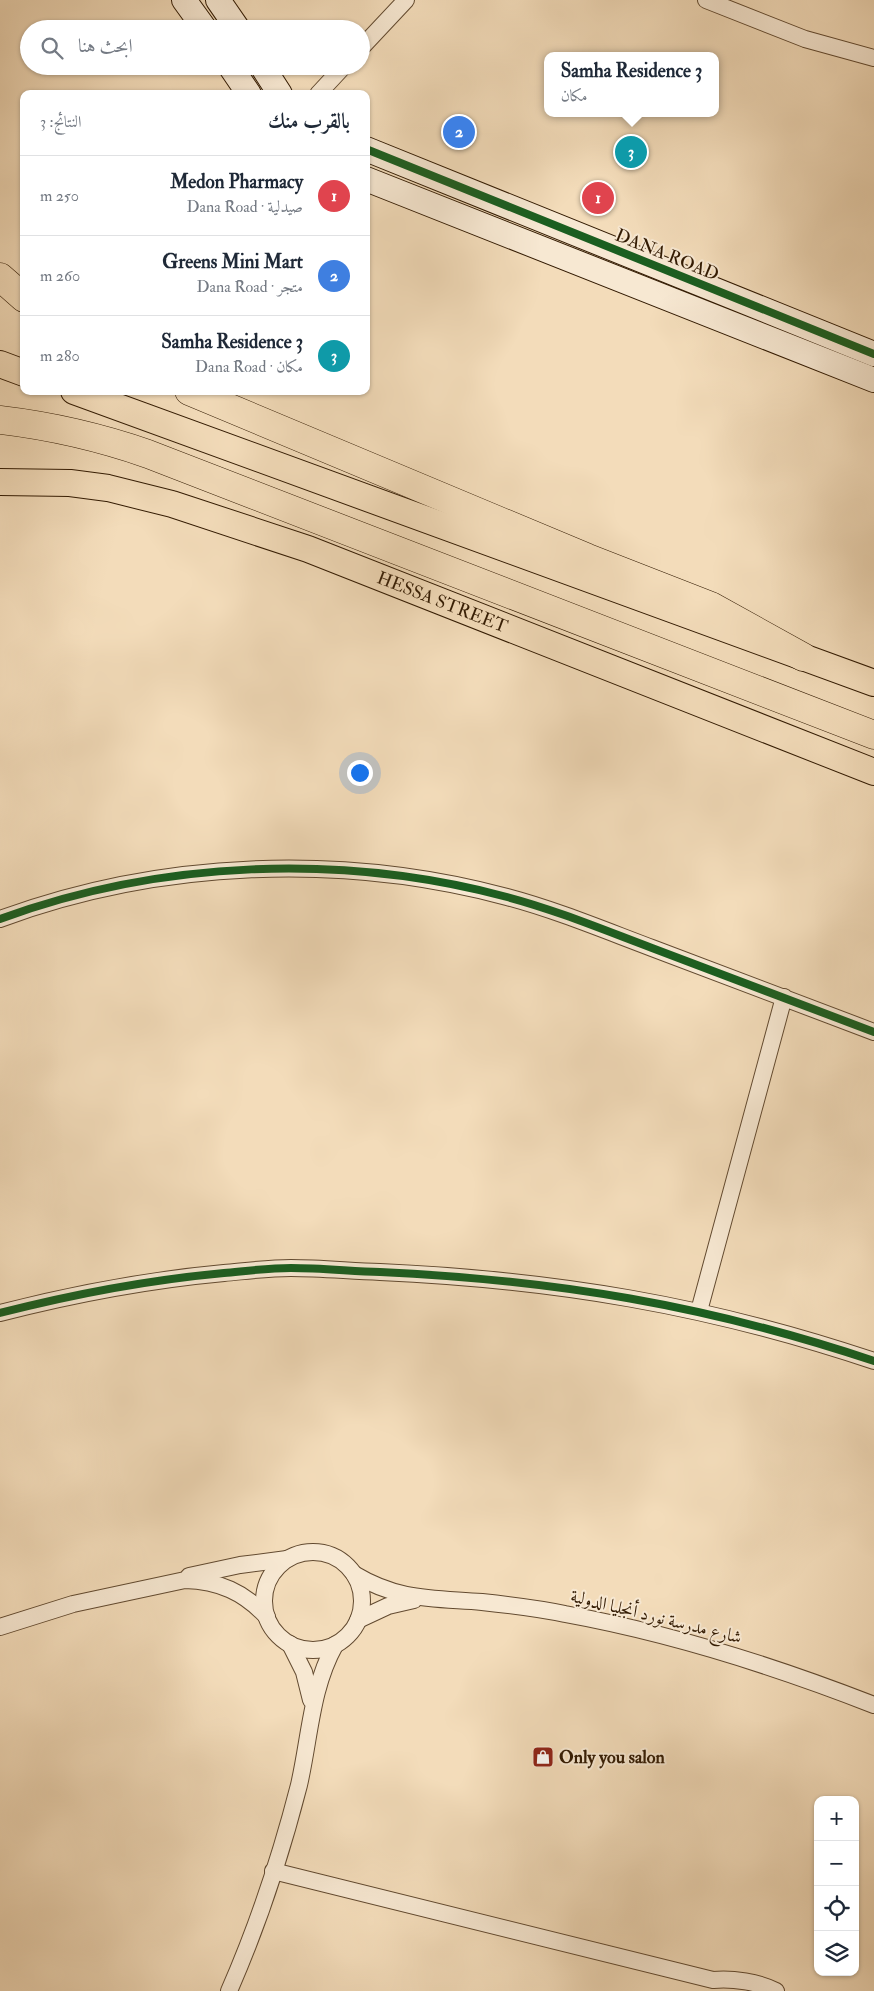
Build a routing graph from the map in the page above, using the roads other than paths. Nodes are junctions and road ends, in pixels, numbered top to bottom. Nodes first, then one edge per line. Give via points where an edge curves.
1 (184, 0) edge
2 (218, 0) edge
3 (406, 0) edge
4 (706, 0) edge
5 (198, 20) edge
6 (232, 20) edge
7 (370, 38) edge
8 (874, 58) edge
9 (236, 75) edge
10 (268, 75) edge
11 (336, 75) edge
12 (246, 90) edge
13 (277, 90) edge
14 (322, 90) edge
15 (370, 151) edge
16 (370, 181) edge
17 (0, 277) edge
18 (20, 294) edge
19 (874, 354) edge
20 (0, 364) edge
21 (20, 372) edge
22 (874, 380) edge
23 (85, 395) edge
24 (199, 395) edge
25 (0, 420) edge
26 (0, 482) edge
27 (803, 657) junction
28 (874, 683) edge
29 (874, 735) edge
30 (874, 772) edge
31 (0, 919) edge
32 (784, 998) junction
33 (874, 1032) edge
34 (699, 1311) junction
35 (0, 1313) edge
36 (874, 1361) edge
37 (287, 1560) junction
38 (354, 1574) junction
39 (170, 1582) junction
40 (421, 1599) junction
41 (266, 1617) junction
42 (358, 1620) junction
43 (0, 1628) edge
44 (290, 1644) junction
45 (335, 1645) junction
46 (874, 1705) edge
47 (312, 1716) junction
48 (273, 1871) junction
49 (713, 1980) junction
50 (229, 1991) edge
51 (739, 1991) edge
52 (776, 1991) edge

1 - 5 street
2 - 6 street
3 - 7 street
4 - 8 street via 805,39
9 - 12 street
10 - 13 street
11 - 14 street
15 - 19 street, DANA ROAD
16 - 22 street
17 - 18 highway
20 - 21 main road
23 - 27 main road
24 - 27 highway via 711,606
25 - 29 highway via 98,437 148,454
26 - 30 main road, HESSA STREET via 70,483 108,488 172,504 308,549
27 - 28 main road
31 - 32 street via 86,893 178,876 298,869 383,874 467,887 547,908
32 - 33 street
32 - 34 street
34 - 35 street via 627,1296 510,1280 290,1268 161,1280 75,1295
34 - 36 street via 782,1332
37 - 38 street via 307,1552 329,1554
37 - 39 street via 216,1569
37 - 41 street via 268,1581 264,1600
38 - 40 street, شارع مدرسة نورد أنجليا الدولية via 393,1593
38 - 42 street via 362,1596
39 - 41 street via 201,1580 231,1588 256,1605
39 - 43 street via 73,1604
40 - 42 street, شارع مدرسة نورد أنجليا الدولية via 388,1606
40 - 46 street, شارع مدرسة نورد أنجليا الدولية via 529,1608 624,1626 768,1667
41 - 44 street via 273,1629
42 - 45 street
44 - 45 street via 312,1650
44 - 47 street via 309,1686
45 - 47 street via 318,1679
47 - 48 street via 297,1792
48 - 49 street
48 - 50 street
49 - 51 street
49 - 52 street via 727,1979

